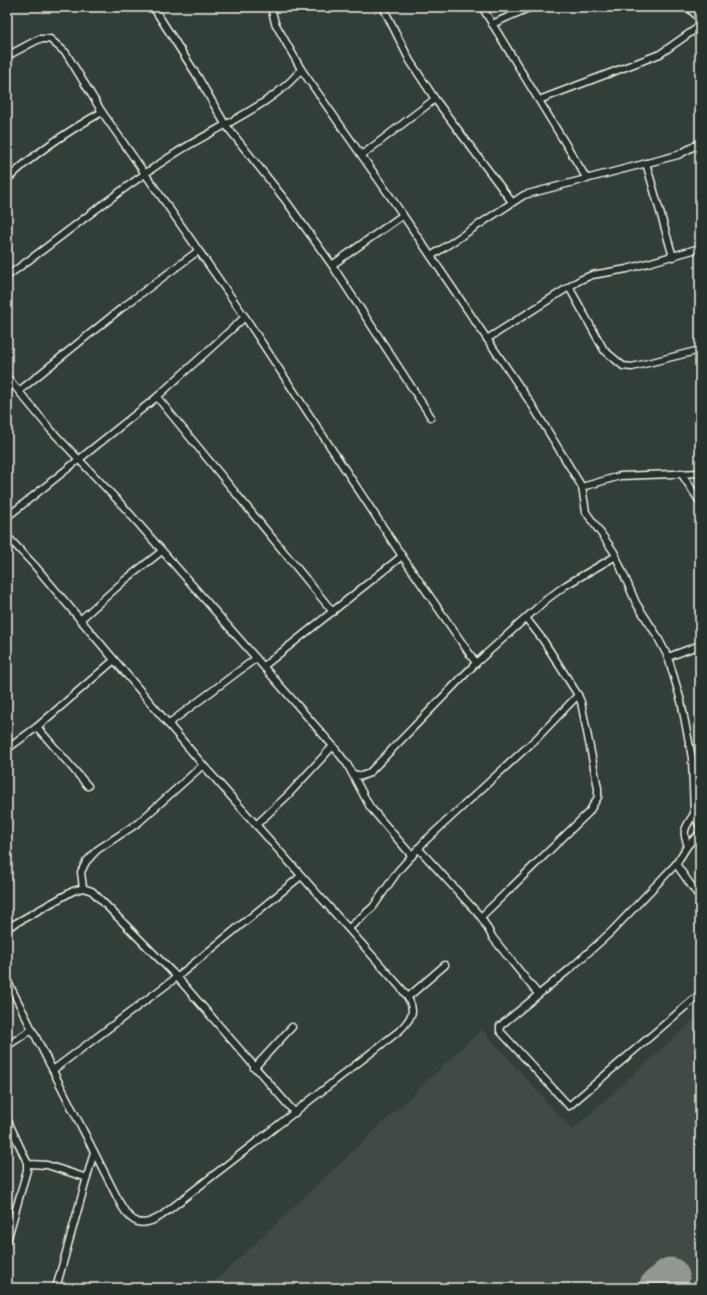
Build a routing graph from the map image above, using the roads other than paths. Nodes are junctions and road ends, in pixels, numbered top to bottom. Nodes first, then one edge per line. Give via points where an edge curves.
1 (153, 7) edge
2 (271, 7) edge
3 (384, 7) edge
4 (482, 7) edge
5 (531, 7) edge
6 (688, 7) edge
7 (700, 19) edge
8 (492, 24) junction
9 (700, 26) edge
10 (7, 56) edge
11 (300, 69) junction
12 (435, 99) junction
13 (539, 100) junction
14 (102, 112) junction
15 (225, 124) junction
16 (700, 143) edge
17 (362, 155) junction
18 (646, 163) junction
19 (144, 173) junction
20 (587, 179) junction
21 (7, 180) edge
22 (512, 202) junction
23 (403, 215) junction
24 (700, 248) edge
25 (198, 251) junction
26 (431, 256) junction
27 (673, 257) junction
28 (332, 265) junction
29 (7, 276) edge
30 (569, 287) junction
31 (245, 317) junction
32 (487, 339) junction
33 (700, 350) edge
34 (7, 377) edge
35 (19, 391) junction
36 (157, 397) junction
37 (431, 418) dead end
38 (78, 460) junction
39 (681, 473) junction
40 (700, 473) edge
41 (582, 487) junction
42 (700, 502) edge
43 (7, 517) edge
44 (7, 536) edge
45 (162, 551) junction
46 (402, 556) junction
47 (616, 556) junction
48 (333, 612) junction
49 (526, 618) junction
50 (80, 620) junction
51 (700, 645) edge
52 (668, 657) junction
53 (255, 659) junction
54 (113, 660) junction
55 (476, 664) junction
56 (264, 666) junction
57 (578, 696) junction
58 (168, 724) junction
59 (37, 727) junction
60 (333, 746) junction
61 (7, 749) edge
62 (203, 765) junction
63 (353, 774) junction
64 (88, 786) dead end
65 (694, 814) junction
66 (256, 825) junction
67 (700, 827) edge
68 (700, 833) edge
69 (688, 845) junction
70 (418, 848) junction
71 (412, 856) junction
72 (676, 864) junction
73 (301, 876) junction
74 (83, 888) junction
75 (700, 898) edge
76 (481, 917) junction
77 (7, 928) edge
78 (349, 928) junction
79 (445, 965) dead end
80 (177, 977) junction
81 (7, 980) edge
82 (538, 994) junction
83 (700, 994) edge
84 (408, 997) junction
85 (292, 1027) dead end
86 (31, 1030) junction
87 (7, 1046) edge
88 (254, 1068) junction
89 (53, 1070) junction
90 (295, 1113) junction
91 (7, 1118) edge
92 (94, 1152) junction
93 (27, 1162) junction
94 (86, 1178) junction
95 (7, 1241) edge
96 (56, 1288) edge

1 - 15 street
2 - 11 street via 275,23
3 - 12 street via 410,62
4 - 8 street
5 - 8 street
6 - 7 street
8 - 13 street
9 - 13 street via 655,57
10 - 14 street via 39,39 50,38 66,53
11 - 15 street via 293,79 270,97
11 - 17 street
12 - 17 street
12 - 22 street
13 - 20 street
14 - 19 street
14 - 21 street via 31,159
15 - 19 street
15 - 28 street
16 - 18 street via 678,155
17 - 23 street
18 - 20 street
18 - 27 street
19 - 25 street
19 - 29 street
20 - 22 street via 530,193
22 - 26 street
23 - 26 street
23 - 28 street
24 - 27 street
25 - 31 street
25 - 35 street via 123,307
26 - 32 street
27 - 30 street via 592,275
28 - 37 street
30 - 32 street
30 - 33 street via 604,350 623,366 632,367
31 - 36 street
31 - 46 street
32 - 41 street via 529,399
34 - 35 street
35 - 38 street
36 - 38 street
36 - 48 street
38 - 43 street
38 - 45 street
39 - 40 street
39 - 41 street via 620,476
39 - 42 street
41 - 47 street via 586,512
44 - 50 street
45 - 50 street
45 - 53 street
46 - 48 street
46 - 55 street
47 - 49 street via 566,585
47 - 52 street via 636,603
48 - 56 street
49 - 55 street
49 - 57 street
50 - 54 street
51 - 52 street
52 - 65 street via 681,701 692,758
53 - 56 street
53 - 58 street
54 - 58 street
54 - 59 street
55 - 63 street via 369,773 362,776
56 - 60 street
57 - 70 street via 537,738
57 - 76 street via 598,797 589,812
58 - 62 street
59 - 61 street
59 - 64 street
60 - 63 street
60 - 66 street
62 - 66 street
62 - 74 street via 138,822 97,850 81,872
63 - 71 street via 370,807
65 - 67 street
65 - 69 street via 685,829 684,836
66 - 73 street
68 - 69 street
69 - 72 street
70 - 71 street
70 - 76 street
71 - 78 street via 398,871 373,907
72 - 75 street
72 - 82 street via 611,932
73 - 78 street
73 - 80 street
74 - 77 street via 73,891
74 - 80 street via 92,890 100,897
76 - 82 street via 493,938
78 - 84 street
79 - 84 street
80 - 88 street
80 - 89 street
81 - 86 street
82 - 83 street via 500,1026 500,1031 569,1106
84 - 90 street via 413,1008 410,1020
85 - 88 street
86 - 87 street
86 - 89 street
88 - 90 street
89 - 92 street
90 - 92 street via 153,1222 138,1223 128,1217
91 - 93 street
92 - 94 street
93 - 94 street via 47,1165
93 - 95 street via 26,1176
94 - 96 street

